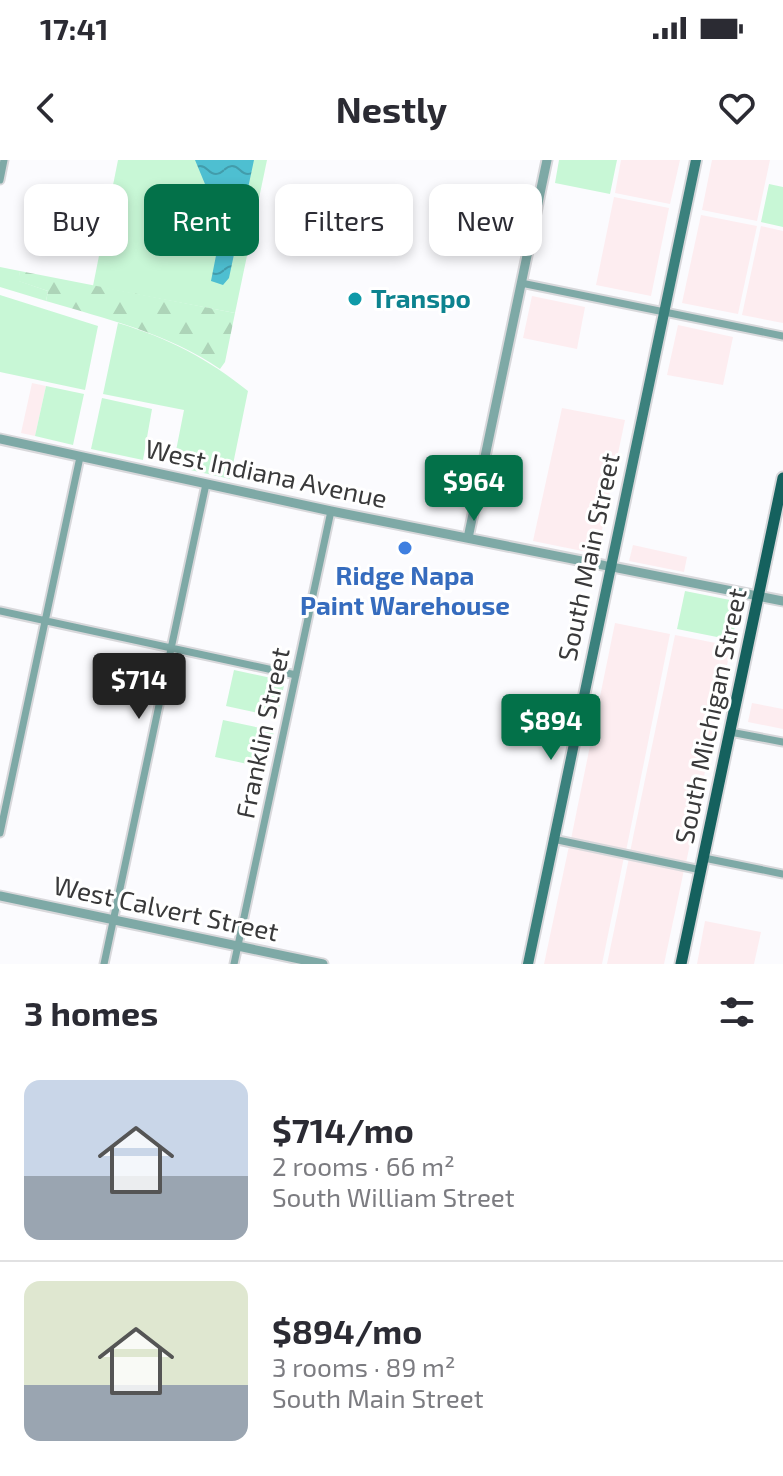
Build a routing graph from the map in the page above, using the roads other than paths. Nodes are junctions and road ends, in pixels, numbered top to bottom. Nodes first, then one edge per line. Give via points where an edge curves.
1 (4, 160) edge
2 (547, 160) edge
3 (696, 160) edge
4 (0, 180) edge
5 (521, 283) junction
6 (664, 311) junction
7 (783, 336) edge
8 (0, 439) edge
9 (80, 457) junction
10 (783, 478) edge
11 (206, 484) junction
12 (331, 511) junction
13 (468, 538) junction
14 (610, 568) junction
15 (758, 597) junction
16 (783, 601) edge
17 (0, 611) edge
18 (45, 620) junction
19 (171, 646) junction
20 (296, 675) junction
21 (730, 732) junction
22 (783, 742) edge
23 (0, 833) edge
24 (553, 839) junction
25 (702, 864) junction
26 (783, 874) edge
27 (0, 896) edge
28 (113, 920) junction
29 (238, 946) junction
30 (104, 964) edge
31 (234, 964) edge
32 (323, 964) edge
33 (528, 964) edge
34 (681, 964) edge

1 - 4 street
2 - 5 street
3 - 6 main road, South Main Street
5 - 6 street
5 - 13 street
6 - 7 street
6 - 14 main road, South Main Street
8 - 9 street, West Indiana Avenue
9 - 11 street, West Indiana Avenue
9 - 18 street
10 - 15 main road, South Michigan Street
11 - 12 street, West Indiana Avenue
11 - 19 street
12 - 13 street, West Indiana Avenue
12 - 20 street, Franklin Street
13 - 14 street, West Indiana Avenue
14 - 15 street, West Indiana Avenue
14 - 24 main road, South Main Street
15 - 16 street, West Indiana Avenue
15 - 21 main road, South Michigan Street
17 - 18 street
18 - 19 street
18 - 23 street
19 - 20 street
19 - 28 street
20 - 29 street, Franklin Street
21 - 22 street
21 - 25 main road, South Michigan Street
24 - 25 street
24 - 33 main road, South Main Street
25 - 26 street
25 - 34 main road, South Michigan Street
27 - 28 street, West Calvert Street
28 - 29 street, West Calvert Street
28 - 30 street
29 - 31 street, Franklin Street
29 - 32 street, West Calvert Street

